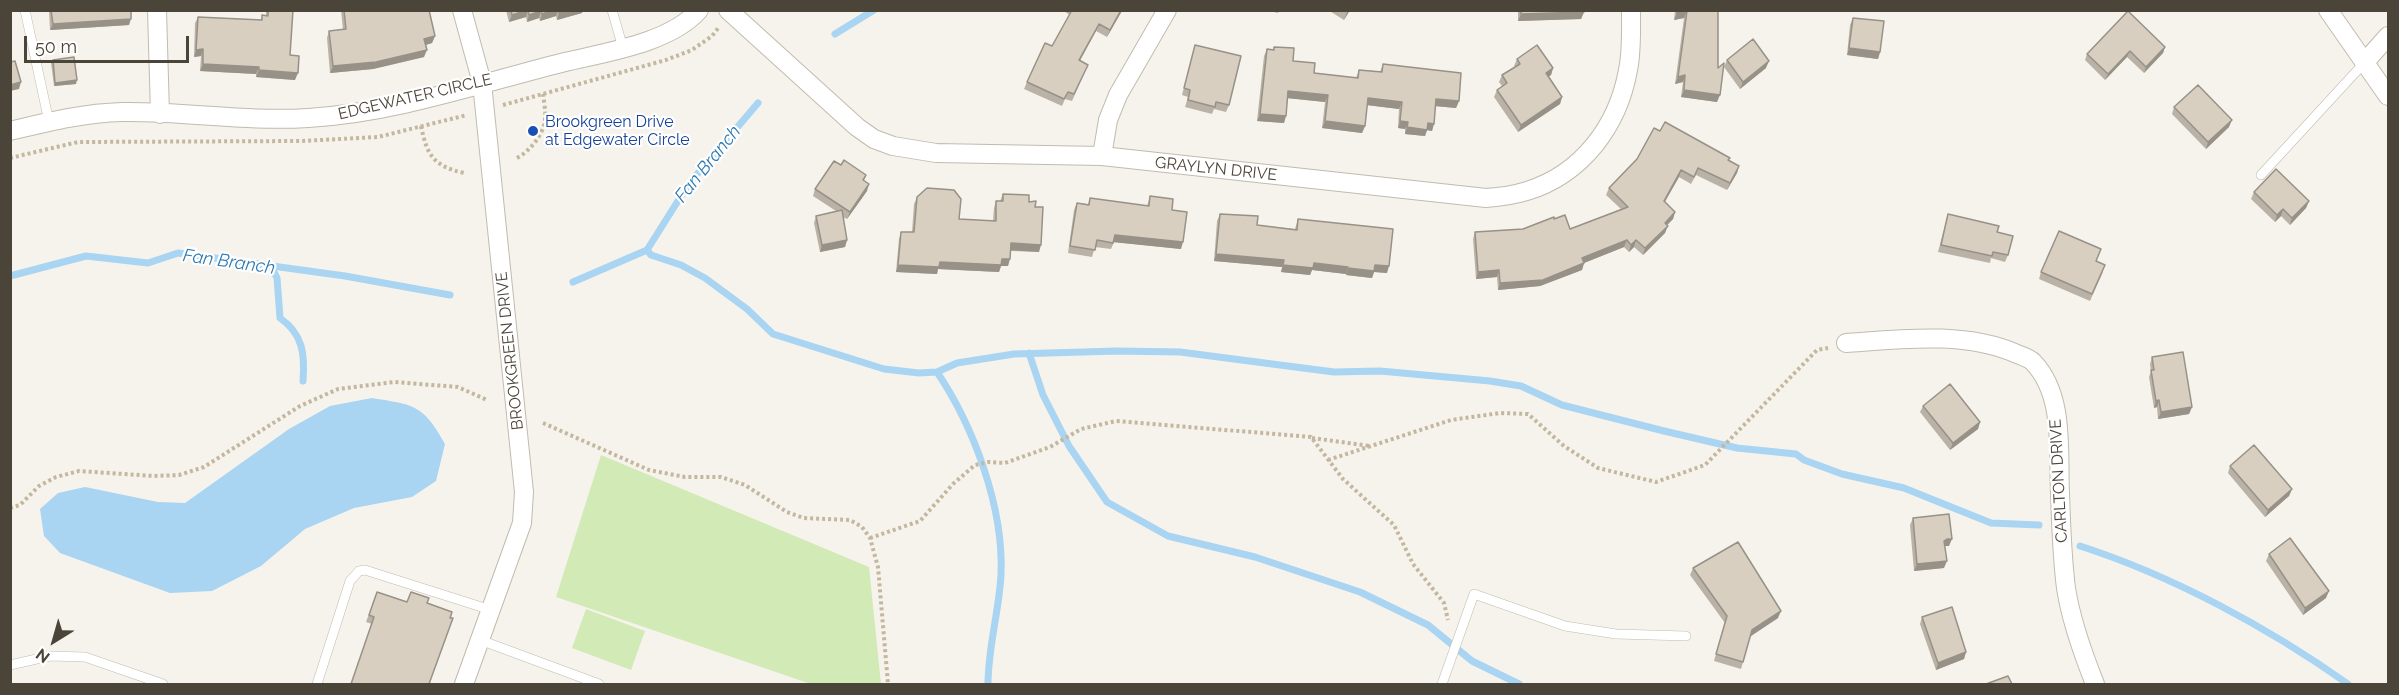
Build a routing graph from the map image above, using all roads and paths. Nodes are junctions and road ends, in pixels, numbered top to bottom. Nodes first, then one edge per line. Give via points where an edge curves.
1 (25, 10) edge
2 (157, 10) edge
3 (462, 10) edge
4 (612, 10) edge
5 (699, 10) edge
6 (728, 10) edge
7 (1167, 10) edge
8 (1630, 10) edge
9 (2328, 10) edge
10 (2388, 36) edge
11 (623, 48) junction
12 (2365, 62) junction
13 (482, 83) junction
14 (543, 94) dead end
15 (2388, 96) edge
16 (160, 114) junction
17 (49, 122) junction
18 (421, 126) dead end
19 (10, 131) edge
20 (1102, 156) junction
21 (517, 158) dead end
22 (464, 172) dead end
23 (2261, 175) dead end
24 (1846, 343) joint
25 (487, 400) dead end
26 (543, 423) dead end
27 (1311, 437) junction
28 (1372, 446) junction
29 (1328, 460) junction
30 (10, 508) edge
31 (870, 538) junction
32 (491, 610) junction
33 (1686, 636) dead end
34 (1459, 639) junction
35 (480, 640) junction
36 (10, 665) edge
37 (163, 684) edge
38 (317, 684) edge
39 (464, 684) edge
40 (599, 684) edge
41 (888, 684) edge
42 (1442, 684) edge
43 (2095, 684) edge

1 - 17 lane
2 - 16 street
3 - 13 street, BROOKGREEN DRIVE
4 - 11 lane
5 - 11 street, EDGEWATER CIRCLE via 673,29
6 - 20 street, GRAYLYN DRIVE via 874,139 936,153
7 - 20 street via 1118,95 1108,120
8 - 20 street, GRAYLYN DRIVE via 1629,69 1616,112 1588,154 1564,173 1527,191 1486,198
9 - 12 street
10 - 12 street
11 - 13 street, EDGEWATER CIRCLE
12 - 15 street
12 - 23 lane
13 - 16 street, EDGEWATER CIRCLE via 339,115 306,118
13 - 32 street, BROOKGREEN DRIVE via 524,492 522,523
14 - 21 path via 546,120 536,141
16 - 17 street, EDGEWATER CIRCLE via 92,114
17 - 19 street, EDGEWATER CIRCLE
18 - 22 path via 430,157 448,169
24 - 28 path via 1817,351 1706,465 1656,482 1598,468 1564,446 1528,414 1500,413 1451,420
24 - 43 street, CARLTON DRIVE via 1956,339 2000,346 2032,361 2048,384 2057,418 2066,590
25 - 30 path via 458,387 405,382 338,389 300,406 204,467 179,475 154,476 79,471 39,486 20,505
26 - 31 path via 650,470 686,477 721,477 745,485 787,512 804,518 850,520
27 - 28 path
27 - 29 path
27 - 31 path via 1116,421 1077,431 1052,446 1005,463 975,465 920,521
28 - 29 path
29 - 34 path via 1343,479 1394,525 1413,564 1444,603 1449,625
31 - 41 path via 878,567
32 - 35 street, BROOKGREEN DRIVE
32 - 38 lane via 358,571 350,581
33 - 34 lane via 1616,634 1565,626 1474,594
34 - 42 lane
35 - 39 street, BROOKGREEN DRIVE
35 - 40 lane
36 - 37 lane via 50,656 85,657

